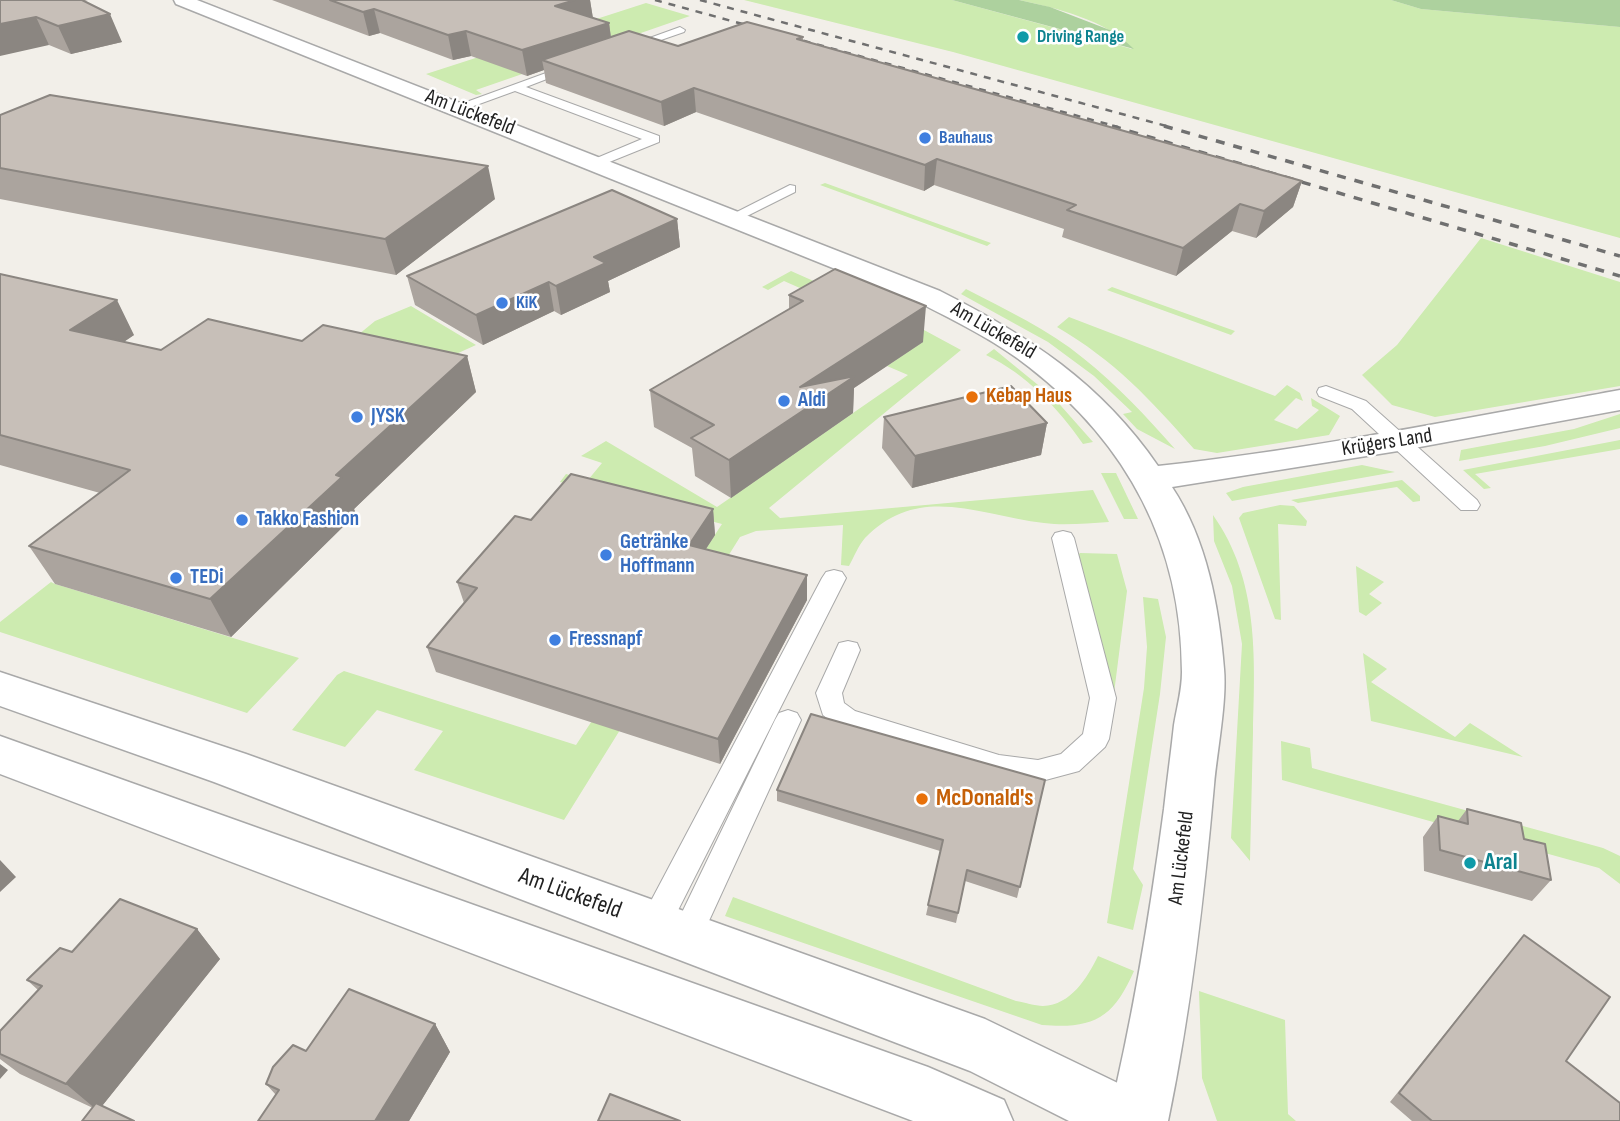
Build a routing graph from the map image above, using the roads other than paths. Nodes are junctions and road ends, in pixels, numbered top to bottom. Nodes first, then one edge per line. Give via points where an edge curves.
1 (182, 0) edge
2 (681, 30) dead end
3 (617, 52) edge
4 (578, 65) edge
5 (514, 87) junction
6 (456, 108) junction
7 (597, 163) junction
8 (790, 189) dead end
9 (732, 218) junction
10 (1326, 392) dead end
11 (1620, 400) edge
12 (1398, 441) junction
13 (1152, 478) junction
14 (1469, 505) dead end
15 (1063, 538) dead end
16 (834, 578) dead end
17 (848, 650) dead end
18 (0, 689) edge
19 (788, 720) dead end
20 (0, 755) edge
21 (670, 931) junction
22 (983, 1121) edge
23 (1132, 1121) edge
24 (1138, 1121) edge

1 - 6 street, Am Lückefeld
2 - 3 lane
4 - 5 lane
5 - 6 lane
5 - 7 lane via 654,139
6 - 7 street, Am Lückefeld
7 - 9 street, Am Lückefeld
8 - 9 lane
9 - 13 street, Am Lückefeld via 930,296 1003,334 1065,379 1106,418
10 - 12 lane via 1359,405
11 - 12 street, Krügers Land
12 - 13 street, Krügers Land
12 - 14 lane
13 - 24 street, Am Lückefeld via 1180,537 1189,569 1199,611 1203,672 1170,960
15 - 17 lane via 1103,698 1096,739 1069,763 1038,771 999,766 846,719 832,708 829,693
16 - 21 lane
18 - 21 street, Am Lückefeld via 230,768
19 - 21 lane
20 - 22 street
21 - 23 street, Am Lückefeld via 985,1048

